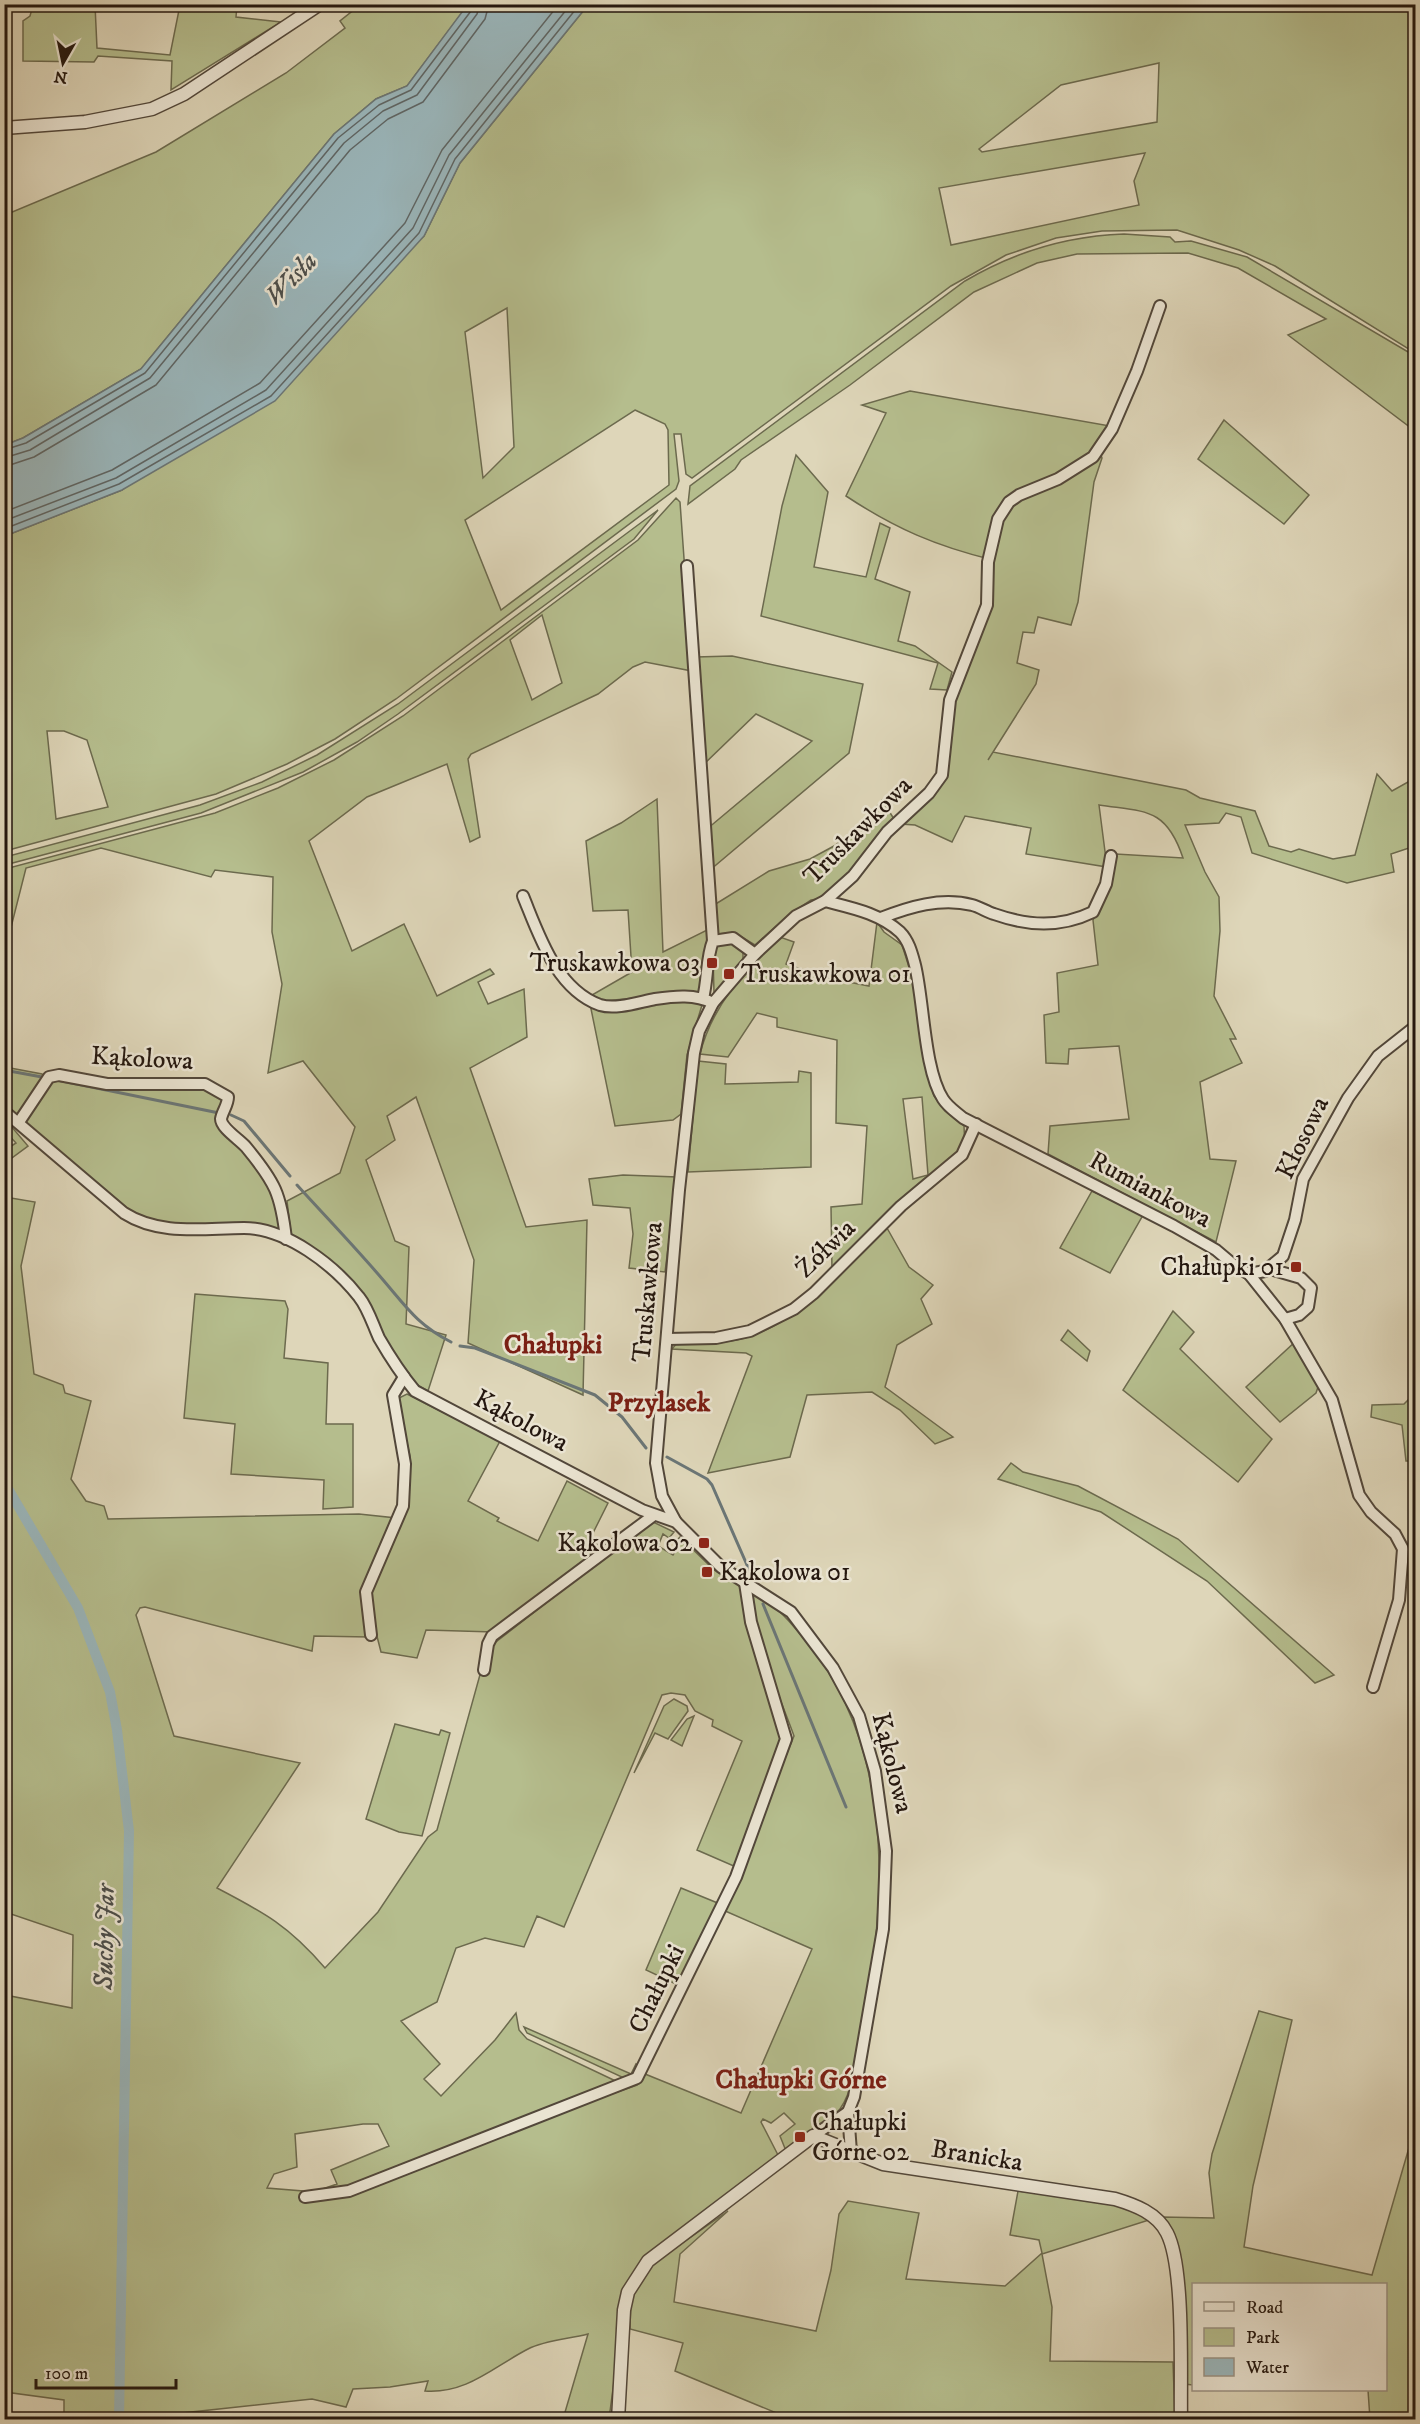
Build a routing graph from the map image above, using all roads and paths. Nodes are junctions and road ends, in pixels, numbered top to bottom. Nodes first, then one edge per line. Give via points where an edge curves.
1 (320, 4) edge
2 (4, 128) edge
3 (1160, 306) dead end
4 (687, 566) dead end
5 (1112, 856) dead end
6 (523, 896) dead end
7 (825, 901) junction
8 (881, 918) junction
9 (713, 940) junction
10 (754, 954) junction
11 (708, 1000) junction
12 (1416, 1026) edge
13 (4, 1111) edge
14 (19, 1122) junction
15 (976, 1124) junction
16 (286, 1239) junction
17 (1270, 1269) junction
18 (1250, 1274) junction
19 (1285, 1319) junction
20 (666, 1339) junction
21 (404, 1377) junction
22 (654, 1515) junction
23 (676, 1522) junction
24 (745, 1583) junction
25 (371, 1635) dead end
26 (484, 1670) dead end
27 (1373, 1687) dead end
28 (848, 2112) junction
29 (813, 2136) junction
30 (850, 2152) junction
31 (304, 2197) dead end
32 (618, 2420) edge
33 (1182, 2420) edge

1 - 2 street via 184,94 152,110 94,121
3 - 7 street, Truskawkowa via 1112,429 1093,457 1058,479 1014,498 1003,508 988,562 987,605 950,700 942,775 929,793 887,832 853,876
4 - 9 street
5 - 8 street via 1106,884 1093,912 1067,923 1031,924 972,905 939,903 922,904
6 - 11 street via 555,966 575,990 601,1005 686,996
7 - 8 street, Rumiankowa
7 - 10 street, Truskawkowa via 796,916
8 - 15 street, Rumiankowa via 902,933 908,943 920,989 931,1063 943,1099
9 - 10 street via 733,938
9 - 11 street
10 - 11 street, Truskawkowa
11 - 20 street, Truskawkowa via 694,1053
12 - 17 street, Kłosowa via 1378,1056 1348,1098 1302,1179 1283,1256
13 - 14 street, Kąkolowa
14 - 16 street, Kąkolowa via 139,1222 162,1228 246,1228
14 - 16 street, Kąkolowa via 49,1077 59,1075 107,1084 205,1084 228,1097 221,1119 223,1125 245,1145 281,1198
15 - 18 street, Rumiankowa via 1174,1226
15 - 20 street, Żółwia via 962,1155 794,1309 750,1331 716,1338
16 - 21 street, Kąkolowa via 332,1269 361,1298
17 - 18 street
17 - 19 street via 1301,1278 1311,1288 1308,1307
18 - 19 street, Rumiankowa
19 - 27 street, Rumiankowa via 1332,1400 1359,1495 1395,1534 1403,1549 1399,1600
20 - 23 street, Truskawkowa via 656,1463 662,1496
21 - 22 street, Kąkolowa via 416,1390
21 - 25 street via 393,1395 406,1491 404,1506 366,1592
22 - 23 street, Kąkolowa
22 - 26 street via 492,1636
23 - 24 street, Kąkolowa via 718,1565
24 - 28 street, Kąkolowa via 791,1611 819,1646 859,1716 875,1771 886,1835 884,1929
24 - 31 street, Chałupki via 752,1623 786,1740 736,1877 637,2078 349,2191
28 - 29 street
28 - 30 street, Kąkolowa
29 - 30 street, Branicka
29 - 32 street via 665,2247 636,2276 624,2310
30 - 33 street, Branicka via 883,2164 1115,2199 1152,2215 1168,2234 1176,2266

